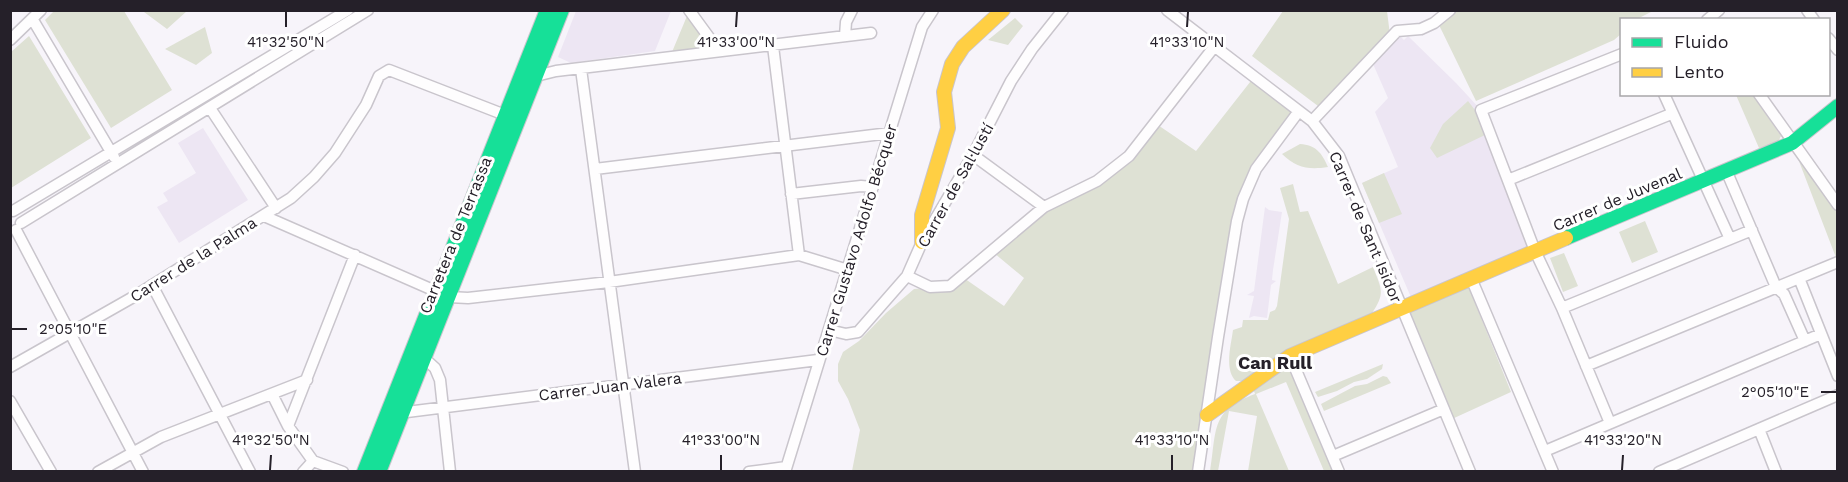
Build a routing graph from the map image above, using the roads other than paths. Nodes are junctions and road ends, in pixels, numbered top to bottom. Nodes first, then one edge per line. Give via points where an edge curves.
1 (41, 10) edge
2 (368, 10) edge
3 (546, 10) edge
4 (562, 10) edge
5 (933, 10) edge
6 (1003, 10) edge
7 (1063, 10) edge
8 (1167, 10) edge
9 (1450, 10) edge
10 (850, 11) edge
11 (693, 12) edge
12 (346, 14) edge
13 (33, 20) junction
14 (872, 33) dead end
15 (845, 36) junction
16 (10, 40) edge
17 (773, 46) junction
18 (1214, 47) junction
19 (719, 51) junction
20 (544, 55) junction
21 (1620, 55) edge
22 (581, 69) junction
23 (556, 71) junction
24 (536, 76) junction
25 (1665, 96) edge
26 (1759, 96) edge
27 (1838, 106) edge
28 (210, 108) junction
29 (1299, 111) junction
30 (1671, 114) junction
31 (505, 115) junction
32 (1312, 121) junction
33 (890, 134) junction
34 (1792, 143) junction
35 (785, 146) junction
36 (973, 155) junction
37 (114, 158) junction
38 (595, 169) junction
39 (1726, 170) junction
40 (1508, 180) junction
41 (1702, 181) junction
42 (873, 187) junction
43 (791, 195) junction
44 (1838, 205) edge
45 (1044, 207) junction
46 (276, 208) junction
47 (12, 211) edge
48 (264, 216) junction
49 (16, 228) edge
50 (1752, 230) junction
51 (1730, 239) junction
52 (922, 242) junction
53 (1535, 251) junction
54 (355, 255) junction
55 (799, 255) junction
56 (1838, 262) edge
57 (848, 270) junction
58 (907, 276) junction
59 (1470, 278) junction
60 (1799, 278) junction
61 (609, 282) junction
62 (152, 285) junction
63 (1776, 286) junction
64 (442, 294) junction
65 (1401, 307) junction
66 (1562, 308) junction
67 (829, 330) junction
68 (69, 333) junction
69 (1821, 334) junction
70 (1805, 341) junction
71 (1290, 356) junction
72 (424, 358) junction
73 (818, 360) junction
74 (1586, 366) junction
75 (10, 367) edge
76 (1838, 376) edge
77 (307, 380) junction
78 (624, 384) junction
79 (272, 394) junction
80 (1838, 395) edge
81 (10, 401) edge
82 (443, 407) junction
83 (1444, 409) junction
84 (403, 413) junction
85 (220, 414) junction
86 (387, 414) junction
87 (1207, 415) junction
88 (1610, 423) junction
89 (288, 426) junction
90 (1759, 429) junction
91 (1545, 451) junction
92 (132, 453) junction
93 (1333, 456) junction
94 (313, 461) junction
95 (785, 469) edge
96 (51, 471) edge
97 (98, 471) edge
98 (143, 471) edge
99 (250, 471) edge
100 (303, 471) edge
101 (343, 471) edge
102 (364, 471) edge
103 (379, 471) edge
104 (450, 471) edge
105 (635, 471) edge
106 (749, 471) edge
107 (1198, 471) edge
108 (1339, 471) edge
109 (1470, 471) edge
110 (1553, 471) edge
111 (1659, 471) edge
112 (1776, 471) edge

1 - 13 street
2 - 12 street
3 - 31 main road, Carretera de Terrassa
4 - 20 main road, Carretera de Terrassa
5 - 33 street, Carrer Gustavo Adolfo Bécquer via 922,27
6 - 52 main road via 963,47 952,64 944,92 948,128 922,215
7 - 36 street, Carrer de Sal·lustí via 1011,81
8 - 18 street, Carrer de Sant Isidor
9 - 32 street via 1421,29 1397,31
10 - 15 street
11 - 19 street
12 - 28 street
12 - 37 street
13 - 16 street
13 - 37 street
14 - 15 street
15 - 17 street
17 - 19 street
17 - 35 street
18 - 29 street, Carrer de Sant Isidor
18 - 45 street via 1129,156 1097,181
19 - 22 street
20 - 23 street
20 - 24 main road, Carretera de Terrassa
21 - 40 street via 1481,110
22 - 23 street
22 - 38 street
23 - 24 street
24 - 64 main road, Carretera de Terrassa
25 - 30 street
26 - 34 street
27 - 34 main road, Carrer de Juvenal
28 - 37 street
28 - 46 street
29 - 32 street, Carrer de Sant Isidor
29 - 87 street via 1256,169 1243,199
30 - 40 street
30 - 41 street
31 - 46 street via 389,70 379,76 366,105 335,153 314,177
31 - 64 main road, Carretera de Terrassa via 456,240
32 - 65 street, Carrer de Sant Isidor via 1339,156
33 - 35 street
33 - 42 street, Carrer Gustavo Adolfo Bécquer
34 - 39 main road, Carrer de Juvenal
34 - 44 street
35 - 38 street
35 - 43 street
36 - 45 street
36 - 52 street, Carrer de Sal·lustí
37 - 47 street
37 - 49 street
38 - 61 street
39 - 41 main road, Carrer de Juvenal
39 - 50 street
40 - 53 street
41 - 51 street
41 - 53 main road, Carrer de Juvenal
42 - 43 street
42 - 57 street, Carrer Gustavo Adolfo Bécquer
43 - 55 street
45 - 58 street via 950,286 930,287
46 - 48 street
47 - 49 street via 19,216
48 - 54 street, Carrer de la Palma
48 - 62 street, Carrer de la Palma
49 - 68 street
50 - 51 street
50 - 63 street
51 - 66 street
52 - 58 street, Carrer de Sal·lustí
53 - 59 main road, Carrer de Juvenal
53 - 66 street
54 - 64 street, Carrer de la Palma
54 - 77 street
55 - 57 street
55 - 61 street
56 - 60 street
57 - 67 street, Carrer Gustavo Adolfo Bécquer
58 - 67 street, Carrer de Sal·lustí via 858,332
59 - 65 main road, Carrer de Juvenal
59 - 91 street
60 - 63 street
60 - 69 street
61 - 64 street via 468,298
61 - 78 street
62 - 68 street, Carrer de la Palma
62 - 85 street
63 - 70 street via 1784,294
63 - 74 street
64 - 72 main road, Carretera de Terrassa
64 - 86 main road, Carretera de Terrassa
65 - 71 main road, Carrer de Juvenal
65 - 83 street, Carrer de Sant Isidor
66 - 74 street
67 - 73 street, Carrer Gustavo Adolfo Bécquer
68 - 75 street, Carrer de la Palma
68 - 92 street
69 - 70 street
69 - 76 street
70 - 88 street
71 - 87 main road, Carrer de Juvenal
71 - 93 street
72 - 82 street via 435,368 440,380
72 - 84 main road, Carretera de Terrassa
73 - 78 street, Carrer Juan Valera
73 - 95 street, Carrer Gustavo Adolfo Bécquer
74 - 88 street
77 - 79 street
77 - 89 street
78 - 82 street, Carrer Juan Valera
78 - 105 street
79 - 85 street
79 - 89 street
80 - 90 street
81 - 96 street
82 - 84 street, Carrer Juan Valera
82 - 104 street
83 - 93 street
83 - 109 street, Carrer de Sant Isidor
84 - 86 street, Carrer Juan Valera
84 - 103 main road, Carretera de Terrassa
85 - 92 street
85 - 99 street
86 - 102 main road, Carretera de Terrassa
87 - 107 street
88 - 91 street
89 - 94 street
90 - 111 street
90 - 112 street
91 - 110 street
92 - 97 street
92 - 98 street
93 - 108 street
94 - 100 street
94 - 101 street
95 - 106 street

